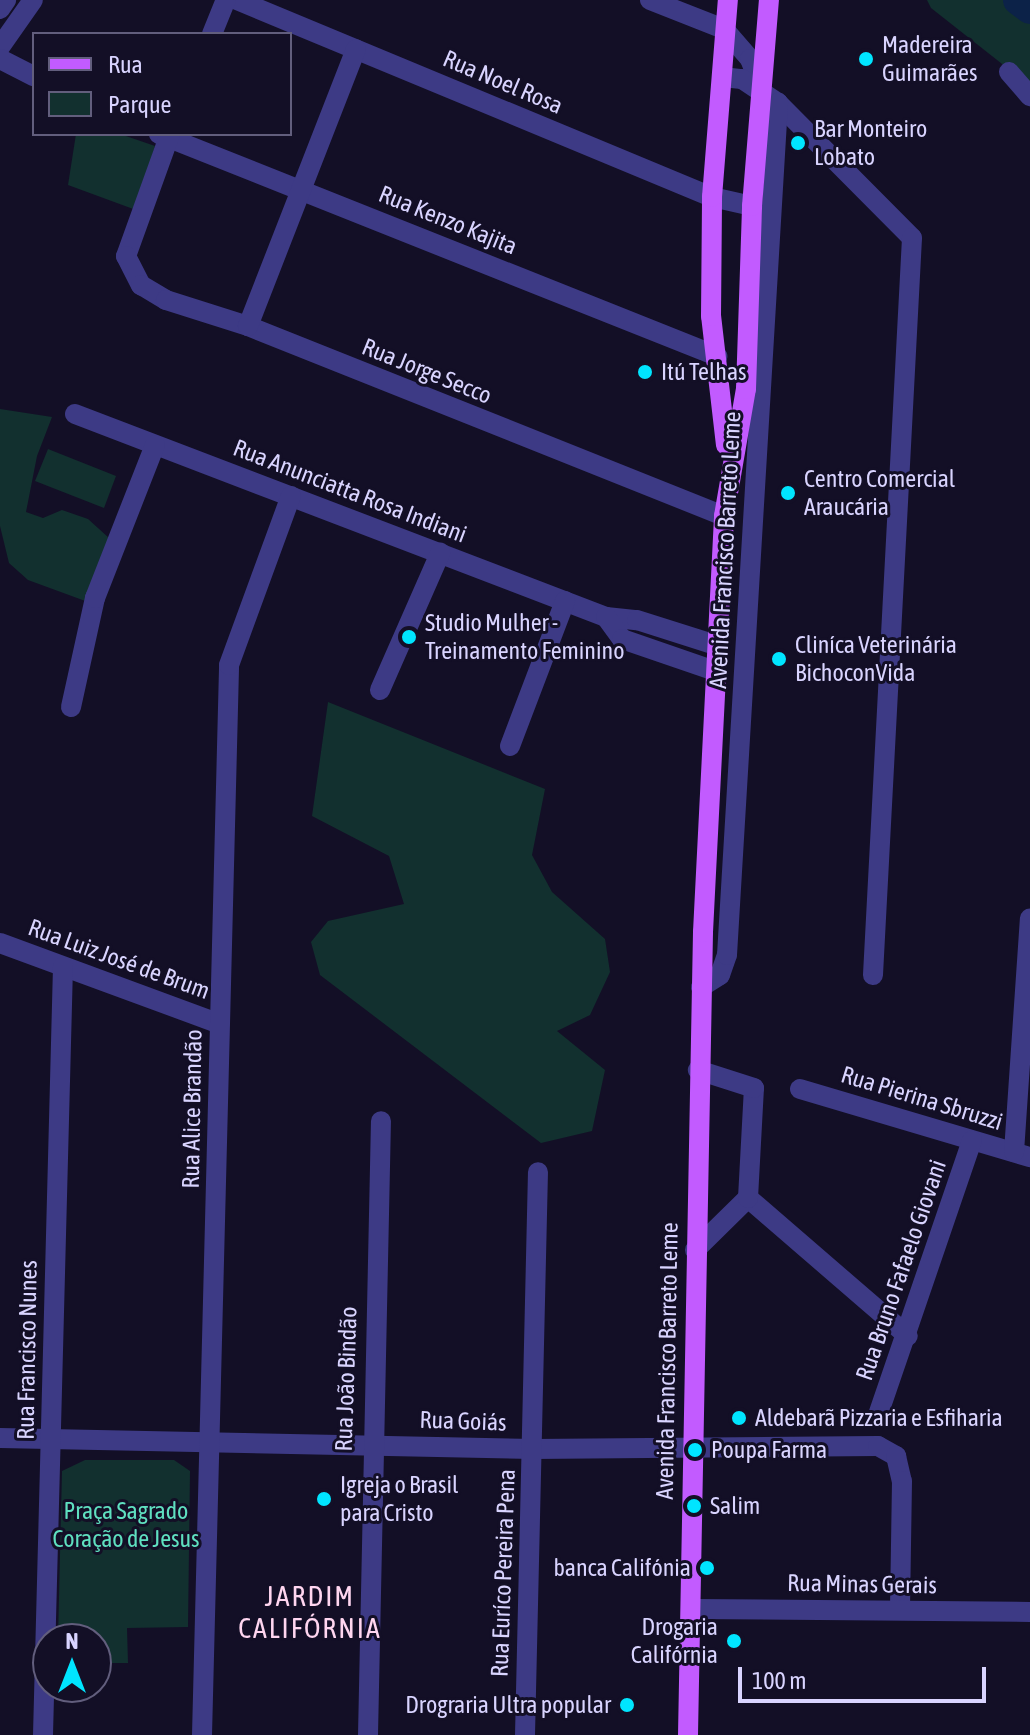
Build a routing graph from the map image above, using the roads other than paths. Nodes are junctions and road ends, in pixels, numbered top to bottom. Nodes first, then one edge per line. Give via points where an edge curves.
1 (6, 0) edge
2 (33, 0) edge
3 (226, 0) edge
4 (237, 0) edge
5 (650, 0) edge
6 (728, 0) edge
7 (769, 0) edge
8 (0, 9) edge
9 (724, 29) junction
10 (213, 32) edge
11 (0, 47) edge
12 (356, 49) junction
13 (0, 59) edge
14 (1009, 72) dead end
15 (32, 75) edge
16 (722, 77) junction
17 (762, 90) junction
18 (1030, 96) edge
19 (778, 103) junction
20 (165, 136) edge
21 (168, 136) edge
22 (301, 189) junction
23 (712, 197) junction
24 (752, 206) junction
25 (248, 326) junction
26 (717, 356) junction
27 (75, 414) dead end
28 (155, 445) junction
29 (728, 477) junction
30 (291, 496) junction
31 (724, 516) junction
32 (440, 553) junction
33 (565, 601) junction
34 (606, 617) junction
35 (716, 645) junction
36 (715, 671) junction
37 (380, 690) dead end
38 (71, 707) dead end
39 (510, 746) dead end
40 (1030, 919) edge
41 (0, 943) edge
42 (63, 967) junction
43 (873, 975) dead end
44 (701, 987) junction
45 (220, 1024) junction
46 (698, 1070) junction
47 (800, 1089) dead end
48 (381, 1121) dead end
49 (972, 1141) junction
50 (1022, 1154) edge
51 (538, 1172) dead end
52 (748, 1198) junction
53 (695, 1250) junction
54 (908, 1336) junction
55 (878, 1415) dead end
56 (0, 1438) edge
57 (51, 1440) junction
58 (210, 1441) junction
59 (370, 1444) junction
60 (690, 1448) junction
61 (533, 1449) junction
62 (693, 1609) junction
63 (900, 1610) junction
64 (1030, 1612) edge
65 (43, 1735) edge
66 (202, 1735) edge
67 (368, 1735) edge
68 (525, 1735) edge
69 (688, 1735) edge

1 - 8 street
2 - 11 street
3 - 10 street
4 - 12 street, Rua Noel Rosa
5 - 9 street
6 - 9 main road, Avenida Francisco Barreto Leme
7 - 17 main road, Avenida Francisco Barreto Leme
9 - 16 main road, Avenida Francisco Barreto Leme
9 - 17 street via 745,51
12 - 22 street
12 - 23 street, Rua Noel Rosa
13 - 15 street
14 - 18 street
16 - 17 street
16 - 23 main road, Avenida Francisco Barreto Leme
17 - 19 street
17 - 24 main road, Avenida Francisco Barreto Leme
19 - 43 street via 912,238
19 - 44 street, Avenida Francisco Barreto Leme via 727,955 720,975
20 - 25 street, Rua Jorge Secco via 126,256 141,285
21 - 22 street, Rua Kenzo Kajita
22 - 25 street
22 - 26 street, Rua Kenzo Kajita
23 - 24 street, Rua Noel Rosa
23 - 26 main road, Avenida Francisco Barreto Leme via 711,316
24 - 29 main road, Avenida Francisco Barreto Leme via 746,389
25 - 31 street, Rua Jorge Secco
26 - 29 main road, Avenida Francisco Barreto Leme
27 - 28 street, Rua Anunciatta Rosa Indiani
28 - 30 street, Rua Anunciatta Rosa Indiani
28 - 38 street via 95,598
29 - 31 main road, Avenida Francisco Barreto Leme
30 - 32 street, Rua Anunciatta Rosa Indiani
30 - 45 street, Rua Alice Brandão via 229,665
31 - 35 main road, Avenida Francisco Barreto Leme
32 - 33 street, Rua Anunciatta Rosa Indiani
32 - 37 street
33 - 34 street, Rua Anunciatta Rosa Indiani
33 - 39 street
34 - 35 street, Rua Anunciatta Rosa Indiani via 637,620
34 - 36 street, Rua Anunciatta Rosa Indiani via 622,639
35 - 36 main road, Avenida Francisco Barreto Leme
36 - 44 main road, Avenida Francisco Barreto Leme
40 - 50 street
41 - 42 street, Rua Luiz José de Brum
42 - 45 street, Rua Luiz José de Brum
42 - 57 street, Rua Francisco Nunes
44 - 46 main road, Avenida Francisco Barreto Leme
45 - 58 street, Rua Alice Brandão
46 - 52 street via 754,1088
46 - 53 main road, Avenida Francisco Barreto Leme
47 - 49 street, Rua Pierina Sbruzzi
48 - 59 street, Rua João Bindão
49 - 50 street, Rua Pierina Sbruzzi
49 - 54 street, Rua Bruno Fafaelo Giovani
51 - 61 street, Rua Euríco Pereira Pena
52 - 53 street
52 - 54 street
53 - 60 main road, Avenida Francisco Barreto Leme
54 - 55 street, Rua Bruno Fafaelo Giovani
56 - 57 street, Rua Goiás
57 - 58 street, Rua Goiás
57 - 65 street, Rua Francisco Nunes
58 - 59 street, Rua Goiás
58 - 66 street, Rua Alice Brandão
59 - 61 street, Rua Goiás
59 - 67 street, Rua João Bindão
60 - 61 street, Rua Goiás
60 - 62 main road, Avenida Francisco Barreto Leme
60 - 63 street, Rua Goiás via 878,1446 896,1456 902,1481
61 - 68 street, Rua Euríco Pereira Pena
62 - 63 street, Rua Minas Gerais
62 - 69 main road, Avenida Francisco Barreto Leme
63 - 64 street, Rua Minas Gerais

